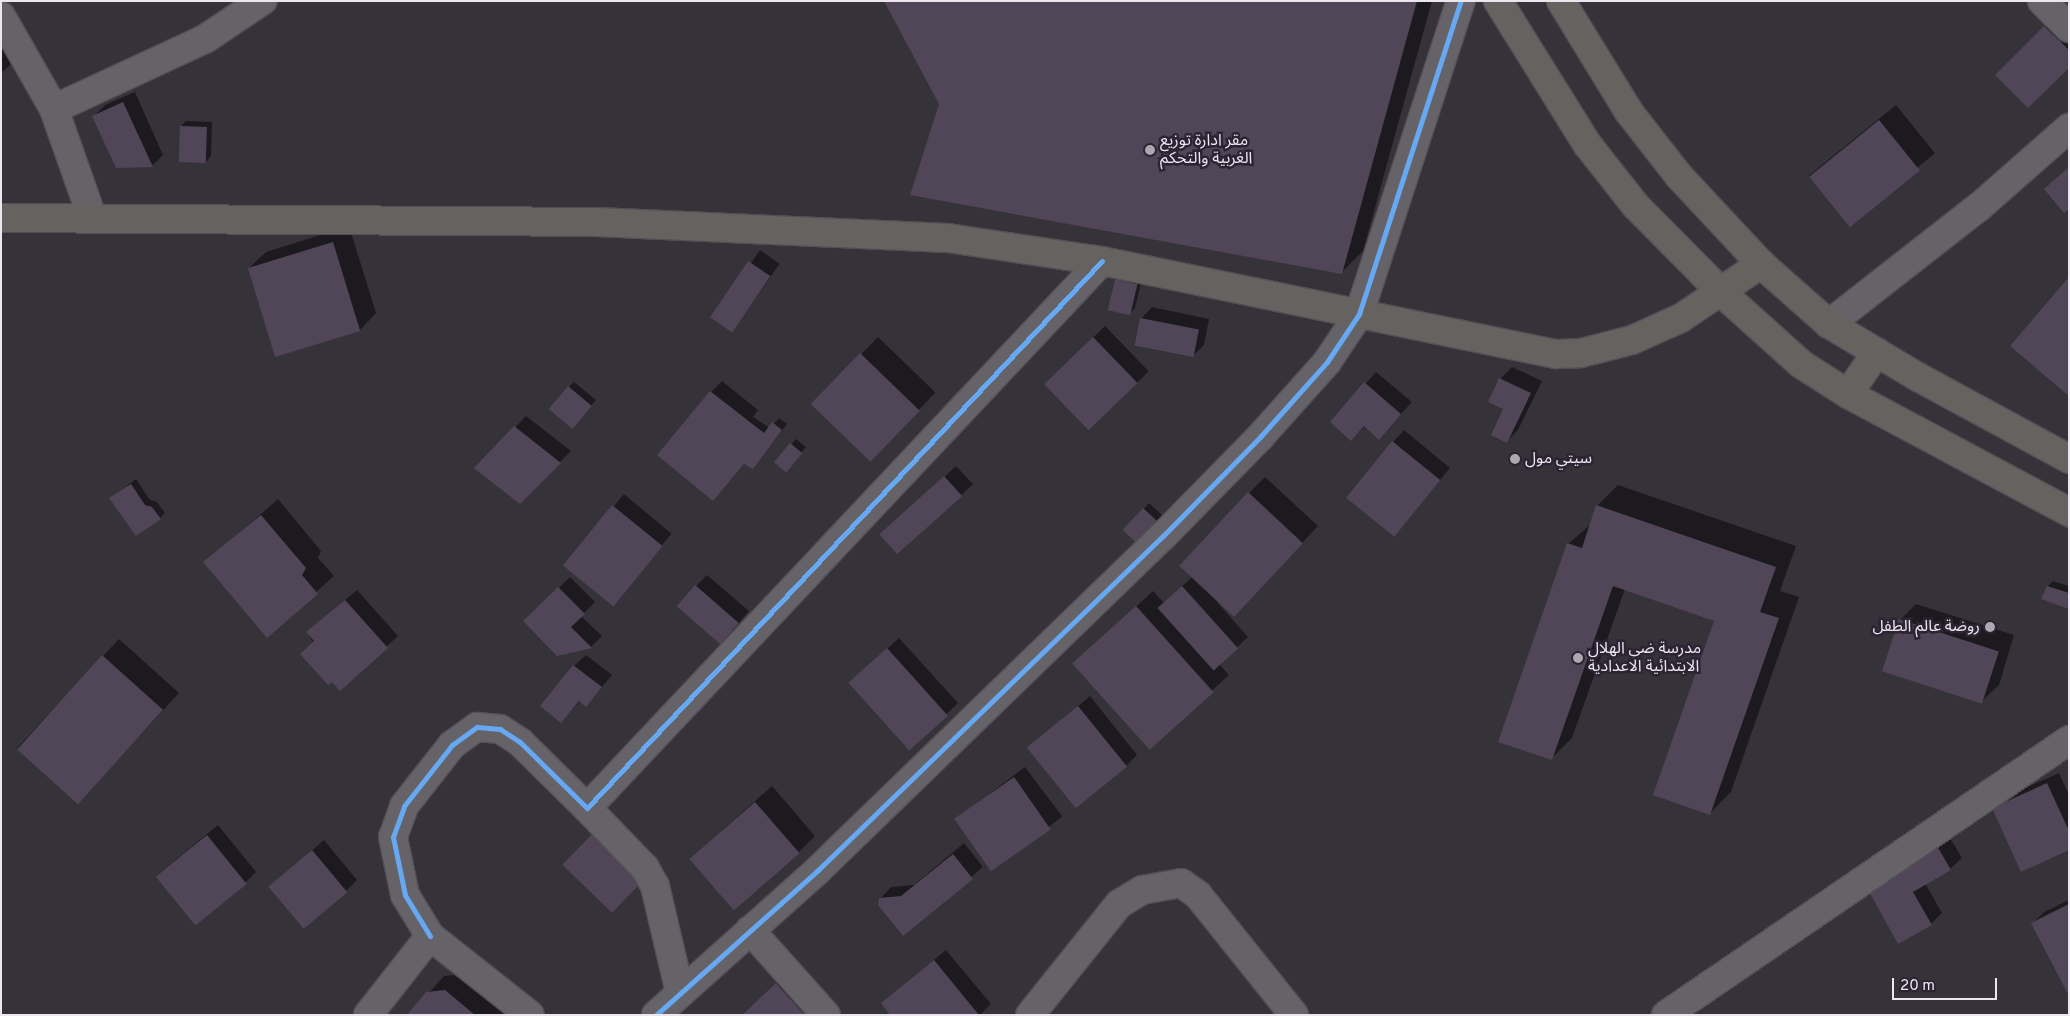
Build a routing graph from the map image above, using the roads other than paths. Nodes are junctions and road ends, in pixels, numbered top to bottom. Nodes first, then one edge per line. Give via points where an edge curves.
1 (262, 1) edge
2 (1462, 1) edge
3 (1498, 1) edge
4 (1561, 1) edge
5 (2042, 1) edge
6 (1, 16) edge
7 (2069, 28) edge
8 (54, 109) junction
9 (2069, 128) edge
10 (92, 217) junction
11 (1, 218) edge
12 (1102, 261) junction
13 (1760, 264) junction
14 (1722, 293) junction
15 (1359, 314) junction
16 (1829, 324) junction
17 (1877, 352) junction
18 (1848, 394) junction
19 (2069, 459) edge
20 (2069, 512) edge
21 (2069, 740) edge
22 (588, 808) junction
23 (750, 930) junction
24 (430, 936) junction
25 (680, 993) junction
26 (368, 1015) edge
27 (530, 1015) edge
28 (656, 1015) edge
29 (826, 1015) edge
30 (1030, 1015) edge
31 (1294, 1015) edge
32 (1666, 1015) edge

1 - 8 street via 205,39
2 - 15 street
3 - 14 main road via 1587,144 1636,206
4 - 13 main road via 1629,112 1680,176
5 - 7 street
6 - 8 street
8 - 10 street
9 - 16 street via 1979,207
10 - 11 main road
10 - 12 main road via 597,222 879,233 948,238
12 - 15 main road
12 - 22 street
13 - 14 main road
13 - 16 main road
14 - 15 main road via 1681,318 1632,340 1582,353 1536,351
14 - 18 main road via 1801,364
15 - 23 street via 1327,362 1260,438 818,870
16 - 17 main road
17 - 18 main road
17 - 19 main road
18 - 20 main road
21 - 32 street
22 - 24 street via 520,742 500,729 477,726 463,736 404,806 393,837 404,895
22 - 25 street via 645,868 655,886
23 - 25 street
23 - 29 street
24 - 26 street
24 - 27 street
25 - 28 street
30 - 31 street via 1119,904 1142,890 1181,883 1198,896

